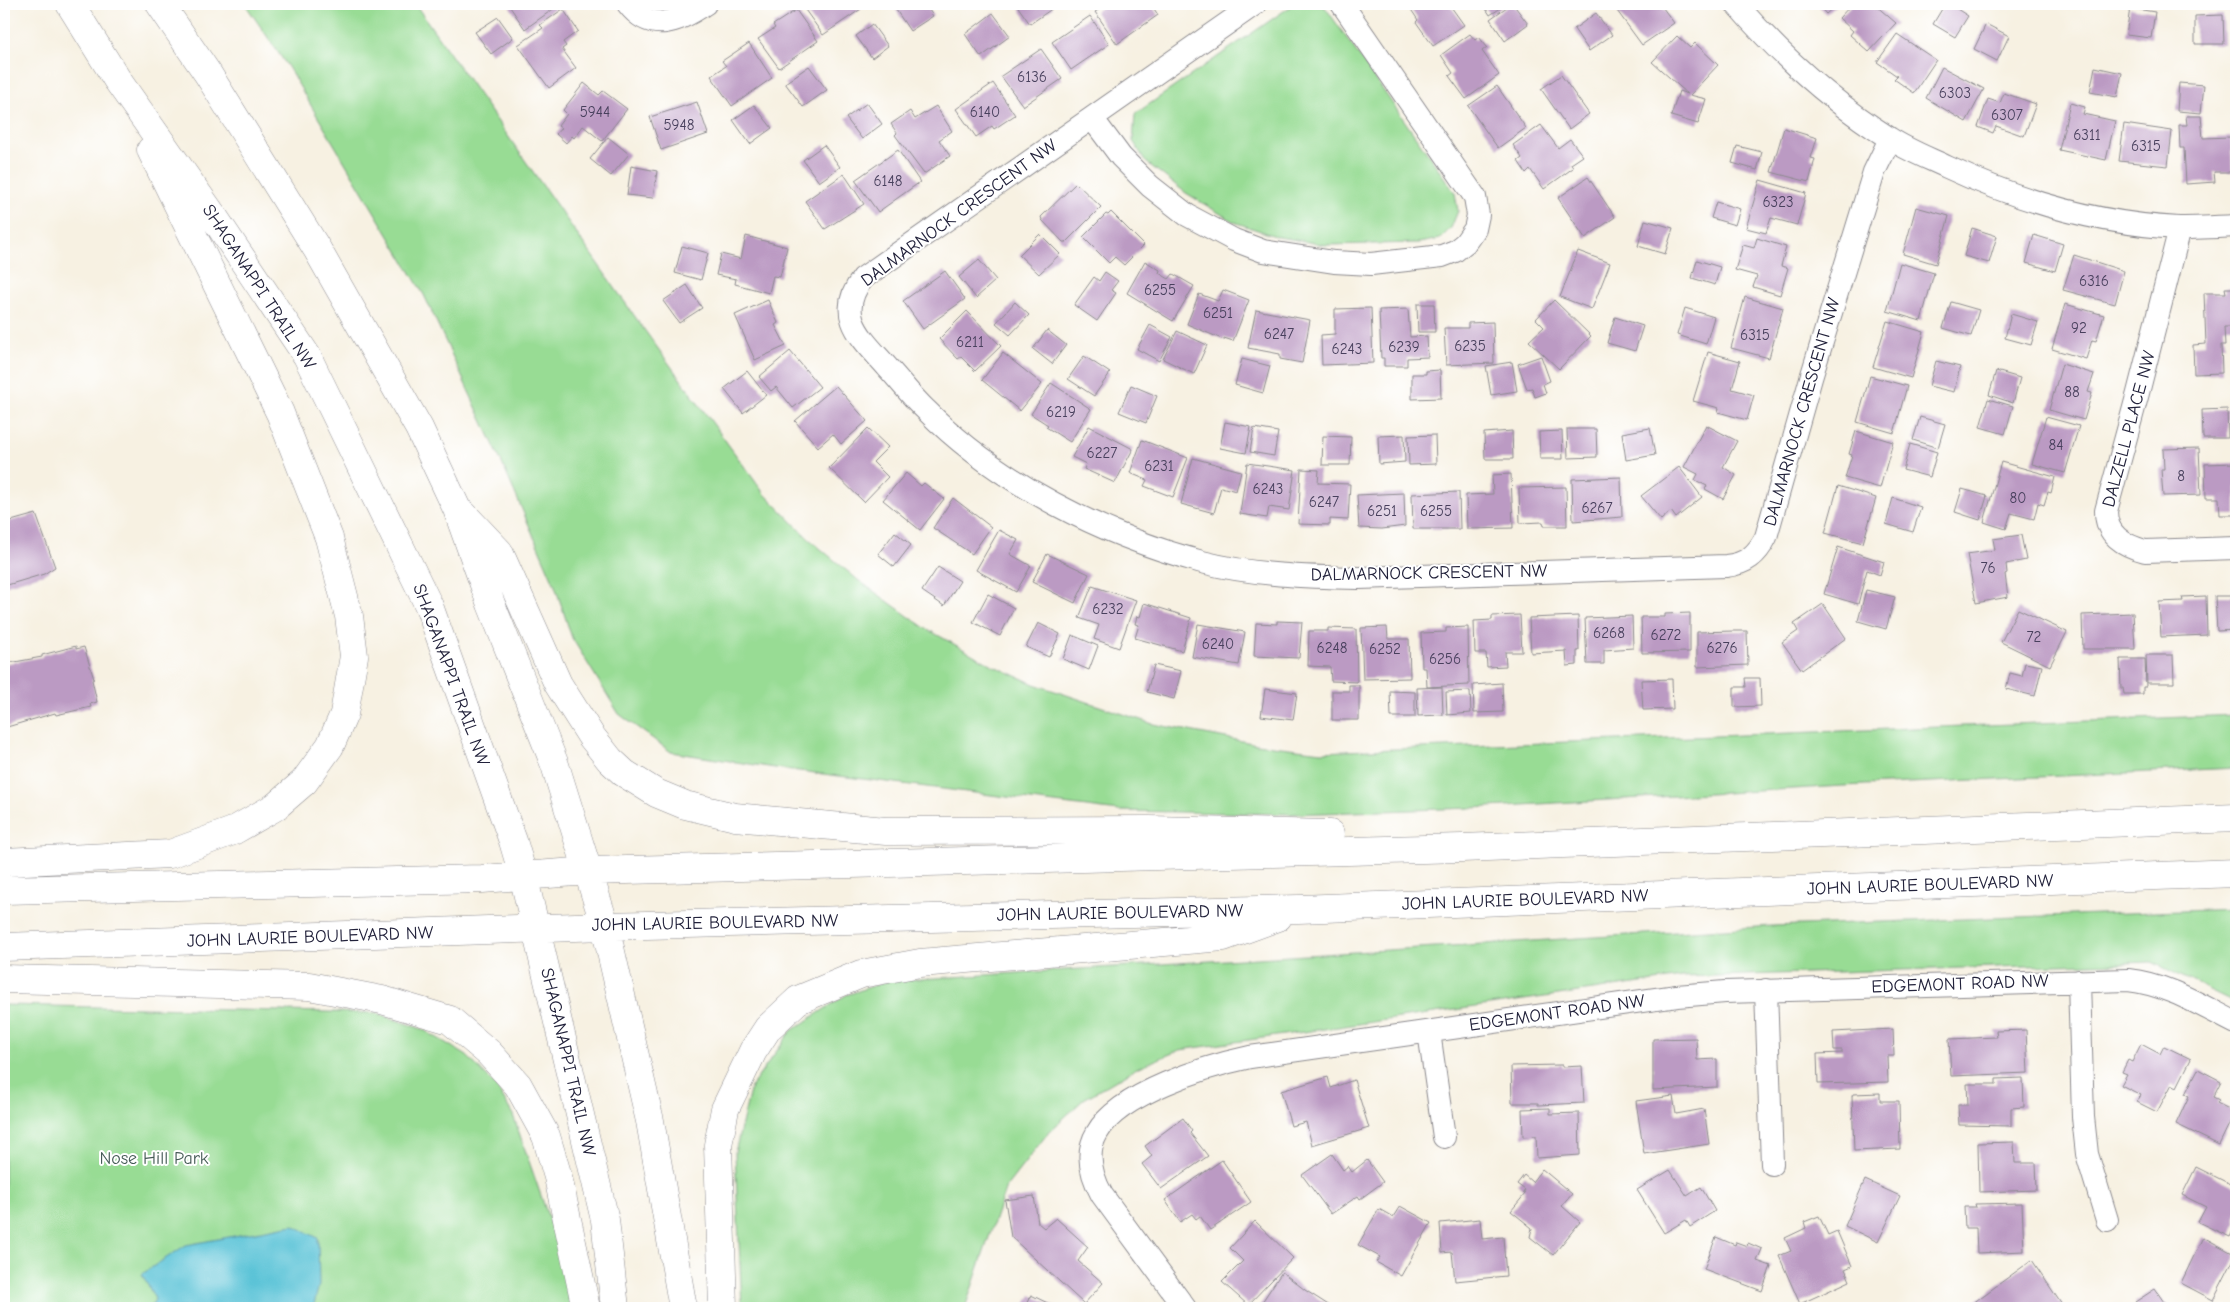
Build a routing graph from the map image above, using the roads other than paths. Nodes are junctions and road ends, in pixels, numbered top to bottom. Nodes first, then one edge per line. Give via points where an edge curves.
1 (70, 4) edge
2 (160, 4) edge
3 (628, 4) edge
4 (705, 4) edge
5 (1255, 4) edge
6 (1342, 4) edge
7 (1736, 4) edge
8 (118, 81) junction
9 (1092, 118) junction
10 (1890, 139) junction
11 (2236, 226) edge
12 (2180, 228) junction
13 (457, 509) junction
14 (2236, 548) edge
15 (2236, 818) edge
16 (1462, 848) junction
17 (4, 862) edge
18 (589, 871) junction
19 (2236, 873) edge
20 (523, 876) junction
21 (4, 890) edge
22 (1299, 909) junction
23 (605, 926) junction
24 (536, 928) junction
25 (4, 947) edge
26 (4, 979) edge
27 (2079, 981) junction
28 (1766, 990) junction
29 (2236, 1023) edge
30 (1429, 1032) junction
31 (1444, 1136) dead end
32 (1772, 1164) dead end
33 (2107, 1220) dead end
34 (1178, 1305) edge
35 (586, 1308) edge
36 (615, 1308) edge
37 (683, 1308) edge
38 (724, 1308) edge

1 - 8 main road, SHAGANAPPI TRAIL NW
2 - 13 main road via 318,249 419,428
3 - 4 street via 648,20 665,23 687,16
5 - 9 street, DALMARNOCK CRESCENT NW
6 - 9 street via 1476,198 1478,215 1475,229 1455,251 1442,256 1371,264 1263,251 1187,215 1150,186 1121,157
7 - 10 street via 1793,64
8 - 17 main road via 280,413 329,538 349,616 354,656 344,714 330,746 304,782 275,807 233,831 170,854
8 - 20 main road, SHAGANAPPI TRAIL NW via 214,216 307,356 429,606
9 - 10 street, DALMARNOCK CRESCENT NW via 863,278 850,303 857,332 926,411 1022,485 1072,512 1130,539 1203,562 1314,577 1726,566 1752,558 1766,537 1874,172
10 - 12 street via 1993,188 2028,200 2072,212
11 - 12 street
12 - 14 street, DALZELL PLACE NW via 2106,519 2116,538 2144,551
13 - 16 main road via 499,552 558,684 591,736 624,773 656,793 685,805 735,817 886,831 1149,830 1405,836
13 - 18 main road via 555,765
15 - 16 main road
16 - 18 main road
18 - 20 main road
18 - 23 main road
19 - 22 main road, JOHN LAURIE BOULEVARD NW
20 - 21 main road
20 - 24 main road, SHAGANAPPI TRAIL NW
22 - 23 main road, JOHN LAURIE BOULEVARD NW
22 - 38 main road via 1223,937 920,964 861,974 798,1000 768,1028 725,1109 718,1145
23 - 24 main road, JOHN LAURIE BOULEVARD NW
23 - 37 main road via 650,1121
24 - 25 main road, JOHN LAURIE BOULEVARD NW
24 - 36 main road, SHAGANAPPI TRAIL NW via 605,1220
26 - 35 main road via 309,986 382,1000 450,1020 489,1053 518,1084 546,1136
27 - 28 street, EDGEMONT ROAD NW
27 - 29 street, EDGEMONT ROAD NW via 2146,982 2168,989
27 - 33 street via 2087,1154
28 - 30 street, EDGEMONT ROAD NW via 1677,996
28 - 32 street
30 - 31 street
30 - 34 street, EDGEMONT ROAD NW via 1218,1064 1164,1084 1105,1122 1092,1145 1090,1163 1093,1179

